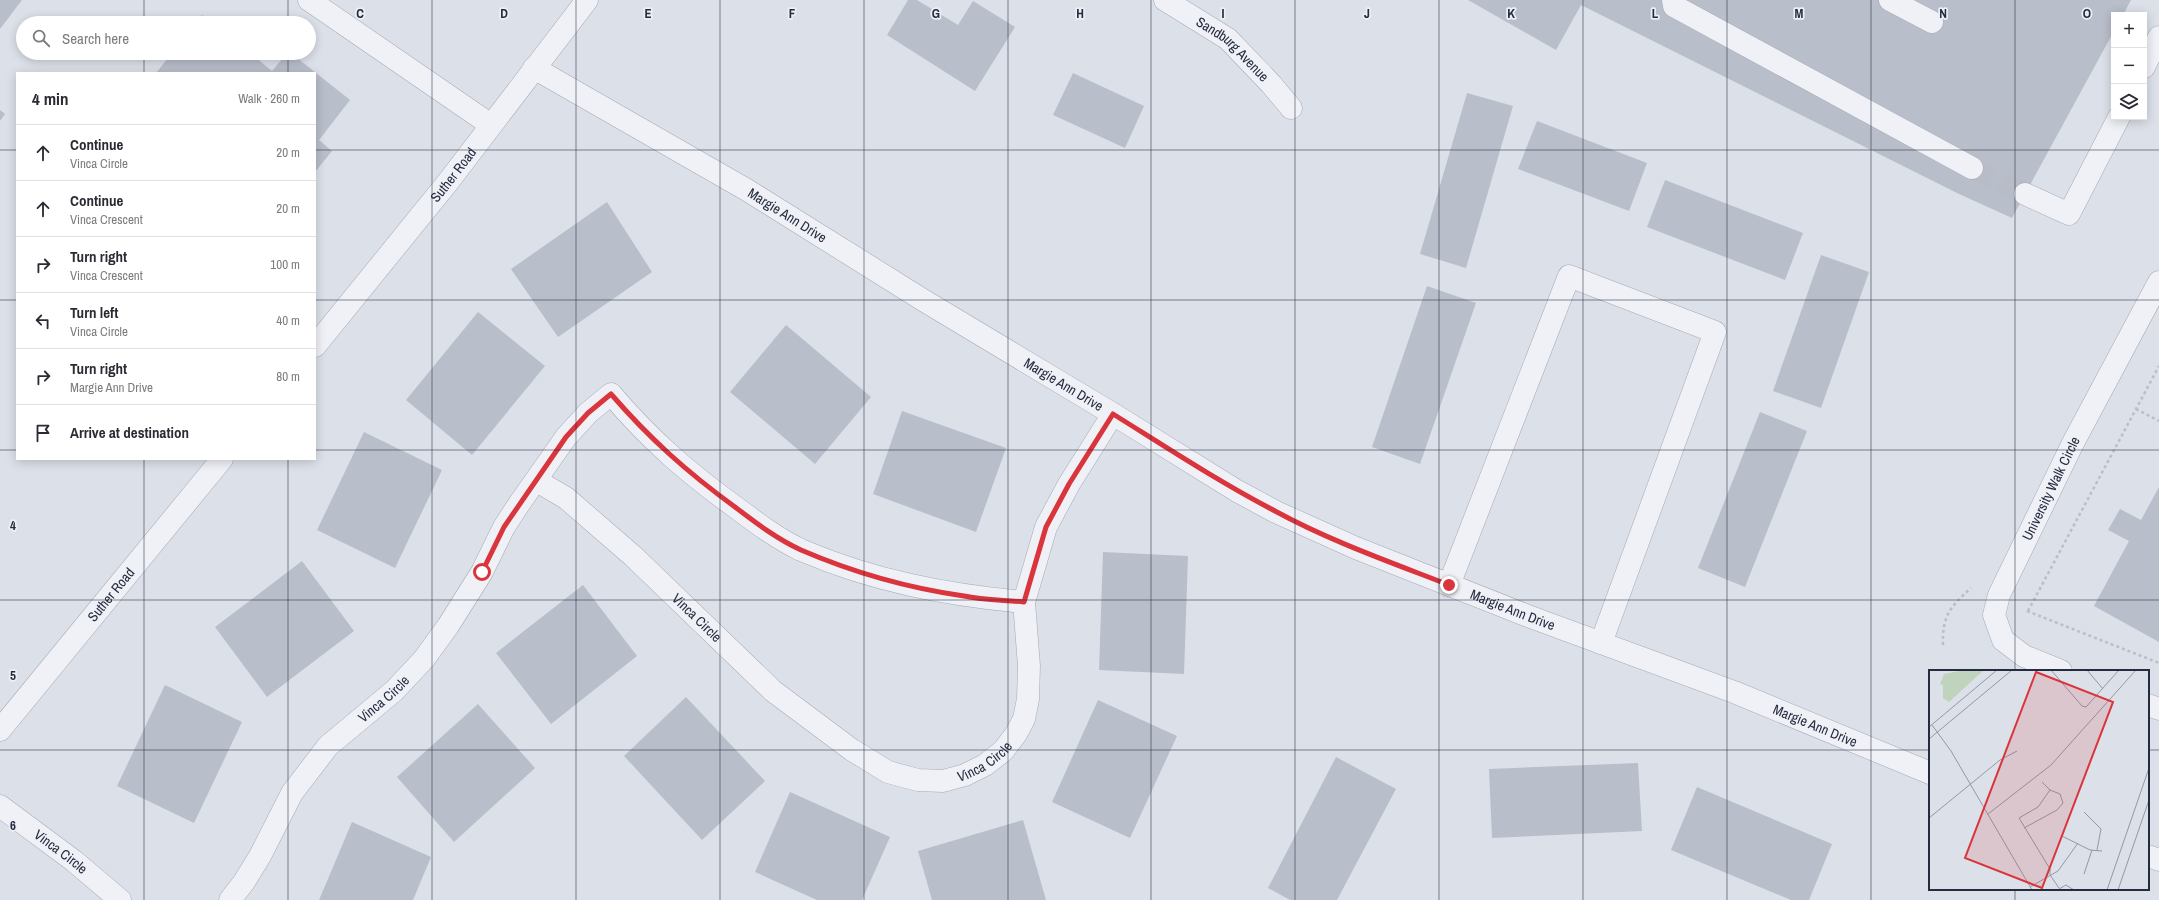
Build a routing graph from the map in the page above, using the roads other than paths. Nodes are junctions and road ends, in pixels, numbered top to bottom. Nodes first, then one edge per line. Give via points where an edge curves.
1 (309, 0) edge
2 (588, 0) edge
3 (1165, 0) edge
4 (1673, 0) edge
5 (1890, 0) edge
6 (1932, 22) dead end
7 (2159, 37) edge
8 (2147, 61) edge
9 (534, 68) junction
10 (1291, 108) dead end
11 (2117, 120) edge
12 (491, 124) junction
13 (1972, 168) tunnel mouth
14 (2025, 194) tunnel mouth
15 (2159, 282) edge
16 (316, 345) edge
17 (1113, 414) junction
18 (221, 460) edge
19 (536, 481) junction
20 (1449, 585) junction
21 (1024, 602) junction
22 (1601, 642) junction
23 (2059, 670) edge
24 (2149, 705) edge
25 (2159, 709) edge
26 (0, 730) edge
27 (1929, 773) edge
28 (0, 806) edge
29 (2149, 856) edge
30 (2159, 860) edge
31 (120, 900) edge
32 (230, 900) edge

1 - 12 street
2 - 9 street, Suther Road
3 - 10 street, Sandburg Avenue via 1228,39
4 - 13 street via 1674,6
5 - 6 street
7 - 8 street
9 - 12 street, Suther Road
9 - 17 street, Margie Ann Drive via 747,190
11 - 14 street via 2070,214
12 - 16 street, Suther Road
15 - 23 street, University Walk Circle via 2073,443 1999,595 1994,615 2003,640 2024,656
17 - 20 street, Margie Ann Drive via 1237,491 1276,512 1356,548
17 - 21 street, Vinca Circle via 1069,484 1046,527
18 - 26 street, Suther Road
19 - 21 street via 566,437 588,413 611,394 640,428 699,481 769,532 801,550 878,578 964,596
19 - 21 street, Vinca Circle via 566,498 633,556 773,691 852,750 888,772 918,780 943,781 964,775 1003,751 1016,734 1024,719 1028,699 1029,666
19 - 32 street, Vinca Circle via 504,527 482,572 424,659 394,691 328,746 292,793 260,856
20 - 22 street, Margie Ann Drive
20 - 22 street via 1569,276 1715,332
22 - 27 street, Margie Ann Drive via 1734,692
24 - 25 street
28 - 31 street, Vinca Circle via 74,861
29 - 30 street

